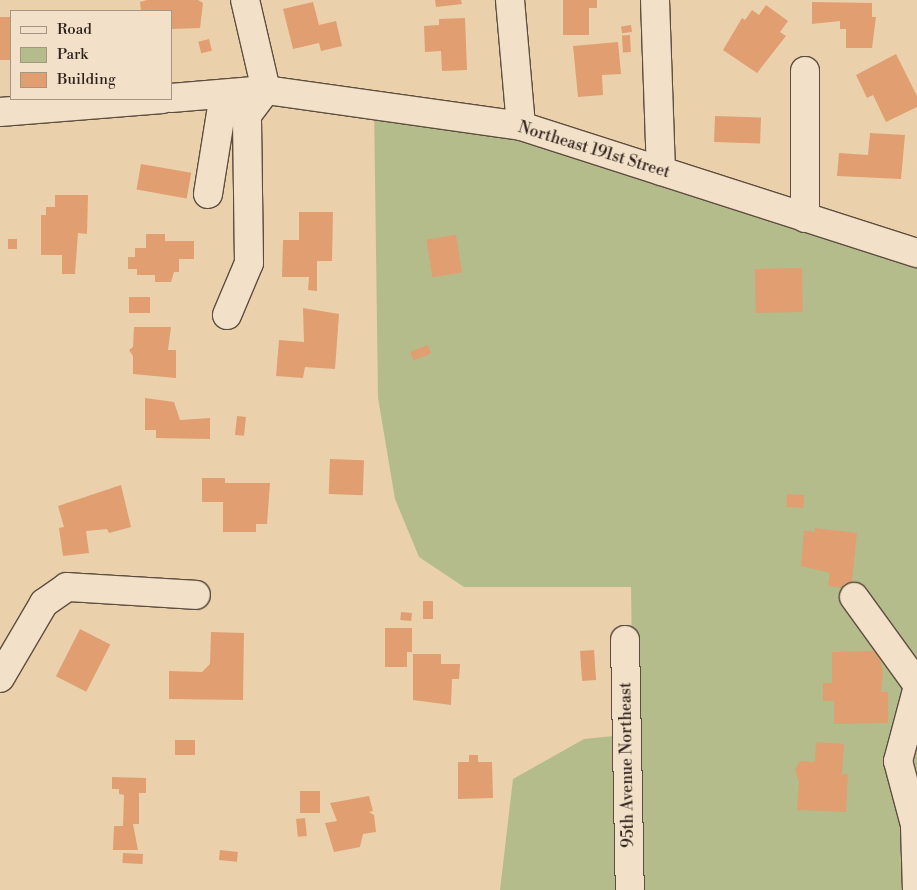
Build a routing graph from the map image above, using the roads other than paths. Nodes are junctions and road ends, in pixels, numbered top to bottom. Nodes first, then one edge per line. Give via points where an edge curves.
1 (245, 0) edge
2 (510, 0) edge
3 (662, 4) edge
4 (805, 71) dead end
5 (266, 90) junction
6 (224, 94) junction
7 (172, 98) edge
8 (150, 100) edge
9 (0, 112) edge
10 (521, 126) junction
11 (661, 171) junction
12 (208, 194) dead end
13 (805, 218) junction
14 (917, 253) edge
15 (227, 315) dead end
16 (196, 595) dead end
17 (854, 597) dead end
18 (625, 640) dead end
19 (0, 678) edge
20 (917, 684) edge
21 (917, 690) edge
22 (630, 890) edge
23 (916, 890) edge

1 - 5 street
2 - 10 street
3 - 11 street
4 - 13 street
5 - 6 street, Northeast 191st Street
5 - 10 street, Northeast 191st Street
5 - 15 street via 247,115 249,264
6 - 7 street, Northeast 191st Street
6 - 12 street
8 - 9 street
10 - 11 street, Northeast 191st Street
11 - 13 street, Northeast 191st Street
13 - 14 street, Northeast 191st Street
16 - 19 street via 68,587 44,603 22,634
17 - 20 street
18 - 22 street, 95th Avenue Northeast
21 - 23 street via 898,761 915,825

